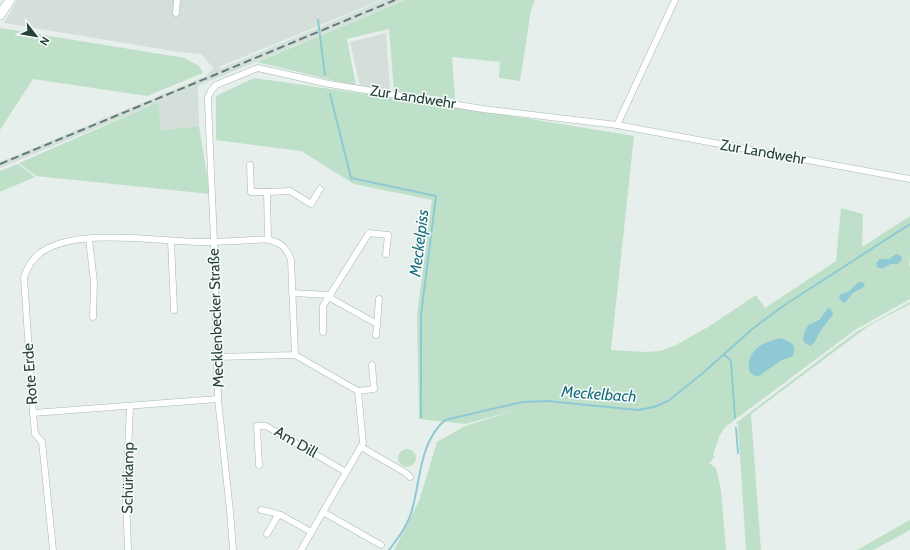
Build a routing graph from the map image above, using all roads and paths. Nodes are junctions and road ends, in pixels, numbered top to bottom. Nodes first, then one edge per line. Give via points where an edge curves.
1 (10, 0) edge
2 (177, 0) edge
3 (675, 0) edge
4 (176, 13) dead end
5 (0, 15) edge
6 (214, 88) joint
7 (617, 125) junction
8 (250, 165) dead end
9 (910, 179) edge
10 (320, 189) dead end
11 (267, 192) junction
12 (89, 238) junction
13 (268, 239) junction
14 (171, 241) junction
15 (214, 241) junction
16 (386, 254) dead end
17 (292, 293) junction
18 (330, 295) junction
19 (379, 299) dead end
20 (174, 310) dead end
21 (93, 317) dead end
22 (377, 324) junction
23 (324, 332) dead end
24 (376, 335) dead end
25 (295, 355) junction
26 (217, 357) junction
27 (372, 365) dead end
28 (358, 391) junction
29 (218, 399) junction
30 (130, 406) junction
31 (33, 413) junction
32 (361, 447) junction
33 (259, 465) dead end
34 (346, 472) junction
35 (410, 477) dead end
36 (261, 510) dead end
37 (323, 512) junction
38 (280, 515) junction
39 (311, 532) junction
40 (267, 534) dead end
41 (380, 545) dead end
42 (53, 550) edge
43 (128, 550) edge
44 (233, 550) edge
45 (301, 550) edge

1 - 5 main road
2 - 4 street
3 - 7 street
6 - 7 street, Zur Landwehr via 220,83 258,68 329,84 483,109
6 - 15 street, Mecklenbecker Straße via 208,102
7 - 9 street, Zur Landwehr
8 - 11 street via 251,192
10 - 11 street via 311,204 290,191
11 - 13 street
12 - 14 street, Rote Erde
12 - 21 street via 94,282
12 - 31 street, Rote Erde via 52,246 39,254 28,266 24,277
13 - 15 street
13 - 17 street via 280,243 287,250 291,260
14 - 15 street, Rote Erde
14 - 20 street
15 - 26 street, Mecklenbecker Straße
16 - 18 street via 388,235 369,232
17 - 18 street
17 - 25 street
18 - 22 street via 332,299
18 - 23 street via 323,306
19 - 22 street
22 - 24 street
25 - 26 street
25 - 28 street
26 - 29 street, Mecklenbecker Straße
27 - 28 street via 374,389
28 - 32 street via 363,443
29 - 30 street
29 - 44 street, Mecklenbecker Straße
30 - 31 street
30 - 43 street, Schürkamp via 126,499
31 - 42 street, Rote Erde via 35,434 42,442
32 - 34 street
32 - 35 street
33 - 34 street, Am Dill via 257,426 266,426
34 - 37 street
36 - 38 street
37 - 39 street
37 - 41 street
38 - 39 street
38 - 40 street
39 - 45 street

